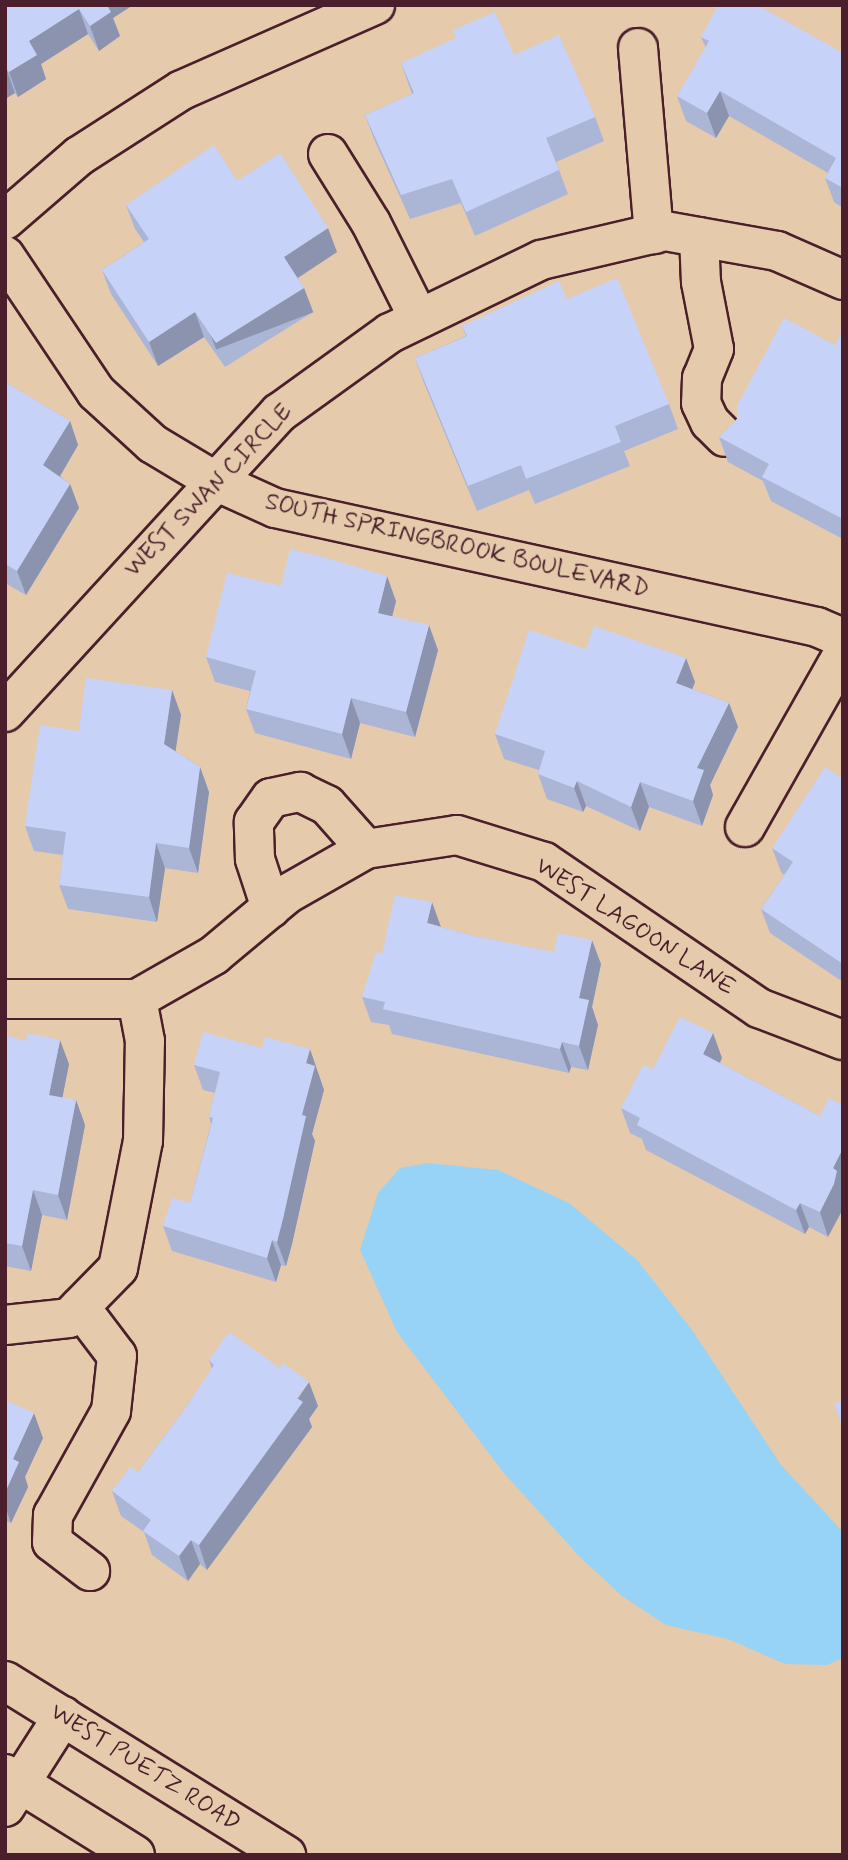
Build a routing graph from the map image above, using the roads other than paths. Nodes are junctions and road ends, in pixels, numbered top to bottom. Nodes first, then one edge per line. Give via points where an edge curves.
1 (375, 5) edge
2 (638, 48) dead end
3 (328, 154) dead end
4 (5, 220) edge
5 (654, 234) junction
6 (699, 237) junction
7 (5, 256) edge
8 (843, 280) edge
9 (419, 319) junction
10 (725, 437) edge
11 (213, 480) junction
12 (843, 638) edge
13 (843, 654) edge
14 (5, 712) edge
15 (745, 827) dead end
16 (366, 849) junction
17 (271, 908) junction
18 (5, 999) edge
19 (137, 999) junction
20 (843, 1040) edge
21 (80, 1307) junction
22 (5, 1325) edge
23 (90, 1571) dead end
24 (5, 1681) edge
25 (63, 1716) junction
26 (10, 1788) edge
27 (135, 1855) edge
28 (286, 1855) edge

1 - 4 street via 182,90 79,156
2 - 5 street
3 - 9 street via 371,223
5 - 6 street, WEST SWAN CIRCLE
5 - 9 street, WEST SWAN CIRCLE via 541,260
6 - 8 street, WEST SWAN CIRCLE via 777,251
6 - 10 street via 701,282 714,349 702,378 701,402 710,422
7 - 11 street, SOUTH SPRINGBROOK BOULEVARD via 96,392 153,444
9 - 11 street, WEST SWAN CIRCLE via 390,333 279,413
11 - 12 street, SOUTH SPRINGBROOK BOULEVARD via 275,508 817,627
11 - 14 street, WEST SWAN CIRCLE
13 - 15 street
16 - 17 street, WEST LAGOON LANE
16 - 17 street via 327,806 300,792 271,798 254,822 255,859
16 - 20 street, WEST LAGOON LANE via 457,835 544,862 759,1008
17 - 19 street, WEST LAGOON LANE via 214,955
18 - 19 street, WEST LAGOON LANE
19 - 21 street via 145,1041 143,1141 118,1268
21 - 22 street via 69,1318
21 - 23 street via 117,1356 111,1412 53,1515 52,1542
24 - 25 street, WEST PUETZ ROAD
25 - 26 street
25 - 28 street, WEST PUETZ ROAD
26 - 27 street

